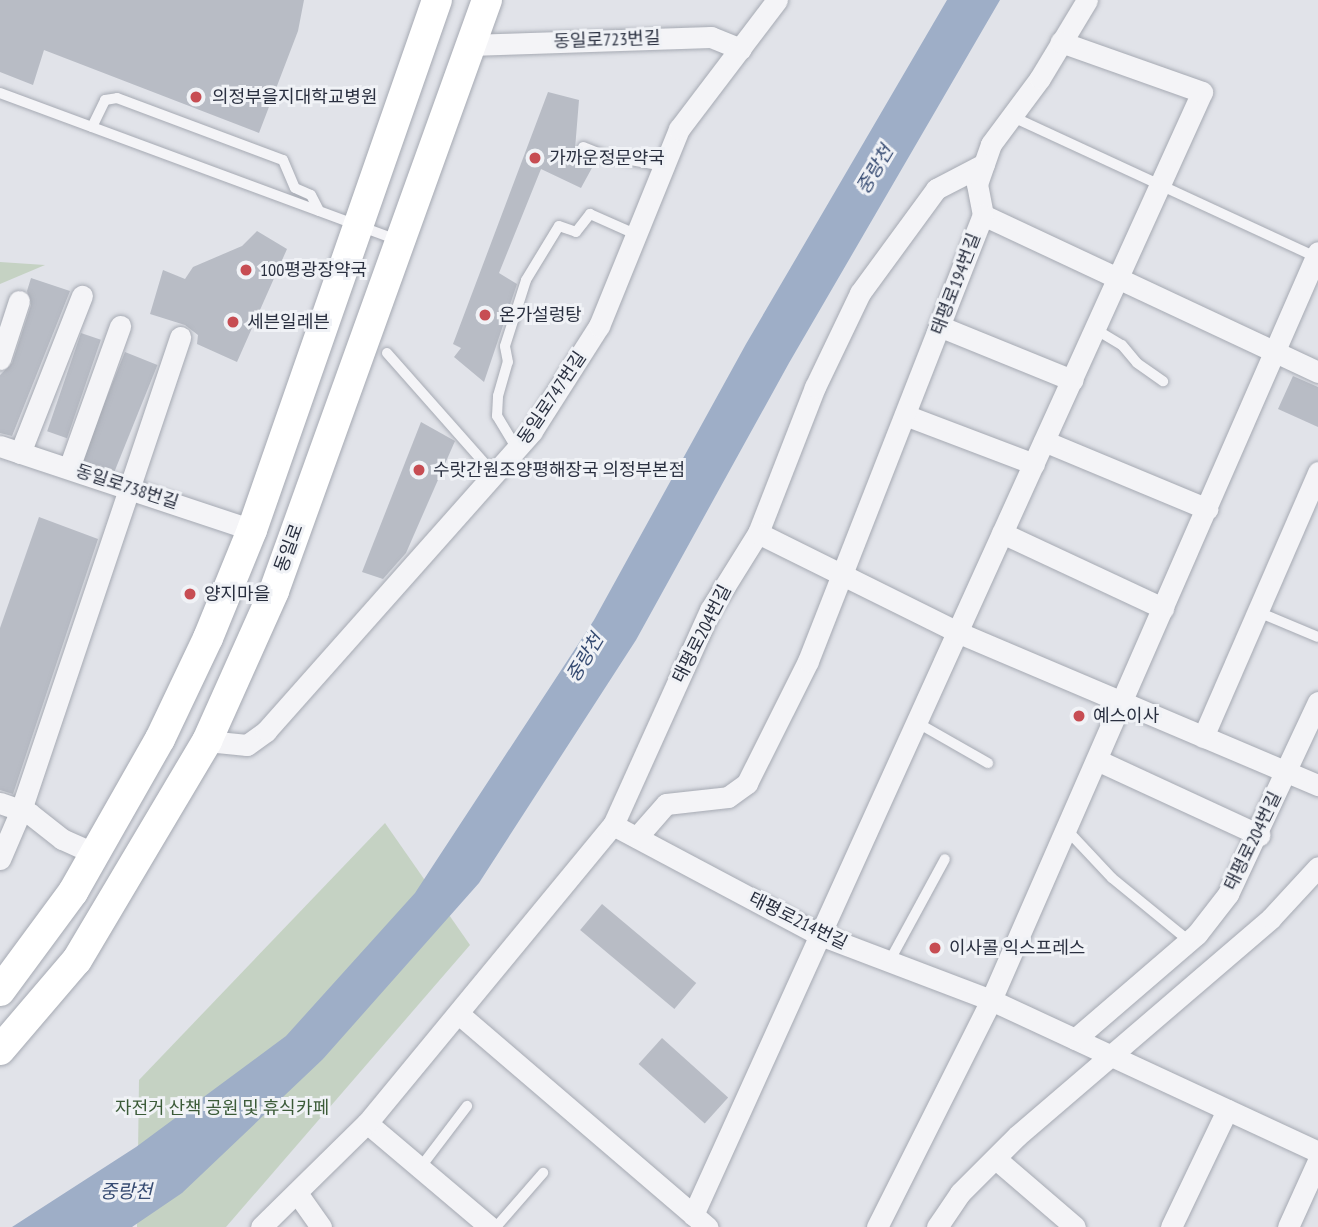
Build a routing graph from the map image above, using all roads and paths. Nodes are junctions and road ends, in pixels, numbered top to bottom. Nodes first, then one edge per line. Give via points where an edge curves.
1 (437, 0) edge
2 (487, 0) edge
3 (778, 0) edge
4 (1087, 0) edge
5 (1061, 43) junction
6 (470, 45) junction
7 (741, 49) junction
8 (0, 93) edge
9 (1013, 117) junction
10 (92, 127) junction
11 (583, 147) dead end
12 (984, 164) junction
13 (664, 166) junction
14 (1160, 185) junction
15 (319, 211) junction
16 (983, 215) junction
17 (359, 226) junction
18 (635, 234) junction
19 (400, 241) junction
20 (1317, 255) edge
21 (1118, 278) junction
22 (82, 296) dead end
23 (19, 301) dead end
24 (120, 326) dead end
25 (939, 326) junction
26 (1095, 329) junction
27 (180, 337) dead end
28 (1276, 352) junction
29 (387, 353) dead end
30 (0, 359) edge
31 (1318, 372) edge
32 (1072, 380) junction
33 (1163, 381) dead end
34 (905, 415) junction
35 (1044, 441) junction
36 (10, 450) edge
37 (517, 451) junction
38 (1034, 464) junction
39 (69, 468) junction
40 (1318, 472) edge
41 (495, 475) junction
42 (129, 488) junction
43 (1208, 509) junction
44 (253, 530) junction
45 (758, 533) junction
46 (1002, 533) junction
47 (841, 576) junction
48 (1163, 608) junction
49 (1255, 611) junction
50 (957, 632) junction
51 (1318, 637) edge
52 (1123, 700) junction
53 (1318, 702) edge
54 (916, 722) junction
55 (1203, 737) junction
56 (207, 741) junction
57 (1097, 760) junction
58 (988, 763) dead end
59 (1287, 772) junction
60 (1318, 785) edge
61 (0, 803) edge
62 (21, 810) junction
63 (613, 825) junction
64 (1066, 829) junction
65 (1259, 835) junction
66 (637, 836) junction
67 (96, 853) junction
68 (0, 859) edge
69 (945, 859) dead end
70 (1318, 867) edge
71 (820, 935) junction
72 (1189, 941) junction
73 (889, 962) junction
74 (0, 991) edge
75 (991, 1000) junction
76 (460, 1015) junction
77 (1075, 1039) junction
78 (0, 1050) edge
79 (1108, 1056) junction
80 (467, 1106) dead end
81 (1227, 1110) junction
82 (367, 1123) junction
83 (1318, 1152) edge
84 (996, 1159) junction
85 (1318, 1161) edge
86 (420, 1168) junction
87 (543, 1173) dead end
88 (297, 1193) junction
89 (692, 1223) edge
90 (261, 1227) edge
91 (321, 1227) edge
92 (490, 1227) edge
93 (496, 1227) edge
94 (877, 1227) edge
95 (937, 1227) edge
96 (1075, 1227) edge
97 (1171, 1227) edge
98 (1288, 1227) edge

1 - 17 street
2 - 6 street, 동일로
3 - 7 street, 동일로747번길
4 - 5 street
5 - 9 street
5 - 14 street via 1202,92
6 - 7 street, 동일로723번길 via 710,37
6 - 19 street, 동일로
7 - 13 street, 동일로747번길 via 679,129
8 - 10 lane
9 - 12 street via 991,144
9 - 14 lane
10 - 15 lane
10 - 15 lane via 105,100 117,98 283,160 295,188 311,195
11 - 13 lane
12 - 16 street via 976,184
12 - 45 street via 936,189 860,293 815,387
13 - 18 street, 동일로747번길
14 - 20 lane
14 - 21 street
15 - 17 lane
16 - 21 street, 태평로194번길
16 - 25 street, 태평로194번길
17 - 19 lane
17 - 44 street
18 - 37 street, 동일로747번길 via 599,326 549,410
18 - 37 lane via 590,215 576,232 559,226 526,280 505,346 508,362 497,415
19 - 56 street, 동일로 via 274,591
20 - 28 street
21 - 26 street
21 - 28 street, 태평로194번길
22 - 36 street
23 - 30 street
24 - 39 street
25 - 32 street
25 - 34 street, 태평로194번길
26 - 32 street
26 - 33 lane
27 - 42 street
28 - 31 street, 태평로194번길
28 - 43 street
29 - 41 lane
32 - 35 street
34 - 38 street
34 - 47 street, 태평로194번길
35 - 38 street
35 - 43 street
36 - 39 street, 동일로738번길
37 - 41 street, 동일로747번길
38 - 46 street
39 - 42 street, 동일로738번길
40 - 49 street
41 - 56 street, 동일로747번길 via 265,731 247,745
42 - 44 street, 동일로738번길
42 - 62 street
43 - 48 street
44 - 67 street via 160,739
45 - 47 street, 태평로204번길
45 - 63 street, 태평로204번길 via 710,610
46 - 48 street
46 - 50 street
47 - 50 street, 태평로204번길
47 - 66 street via 808,662 747,783 728,797 666,804
48 - 52 street
49 - 51 lane
49 - 55 street
50 - 52 street, 태평로204번길 via 1095,693
50 - 54 street
52 - 55 street, 태평로204번길
52 - 57 street
53 - 59 street, 태평로204번길
54 - 58 lane
54 - 71 street
55 - 59 street, 태평로204번길
56 - 78 street, 동일로 via 77,960
57 - 64 street
57 - 65 street
59 - 60 street, 태평로204번길
59 - 65 street, 태평로204번길
61 - 62 street
62 - 67 street via 62,839
62 - 68 street
63 - 66 street, 태평로214번길
63 - 76 street, 태평로204번길
64 - 72 lane via 1112,878
64 - 75 street
65 - 72 street, 태평로204번길 via 1228,894
66 - 71 street, 태평로214번길
67 - 74 street
69 - 73 lane
70 - 79 street via 1271,918
71 - 73 street, 태평로214번길
71 - 89 street
72 - 77 street, 태평로204번길
73 - 75 street, 태평로214번길
75 - 77 street, 태평로214번길
75 - 94 street
76 - 82 street, 태평로204번길
76 - 89 street
77 - 79 street, 태평로214번길
79 - 81 street, 태평로214번길
79 - 84 street
80 - 86 lane
81 - 83 street, 태평로214번길
81 - 97 street
82 - 86 street
82 - 88 street, 태평로204번길
84 - 95 street via 960,1194
84 - 96 street
85 - 98 street
86 - 92 street
87 - 93 lane
88 - 90 street, 태평로204번길
88 - 91 street

